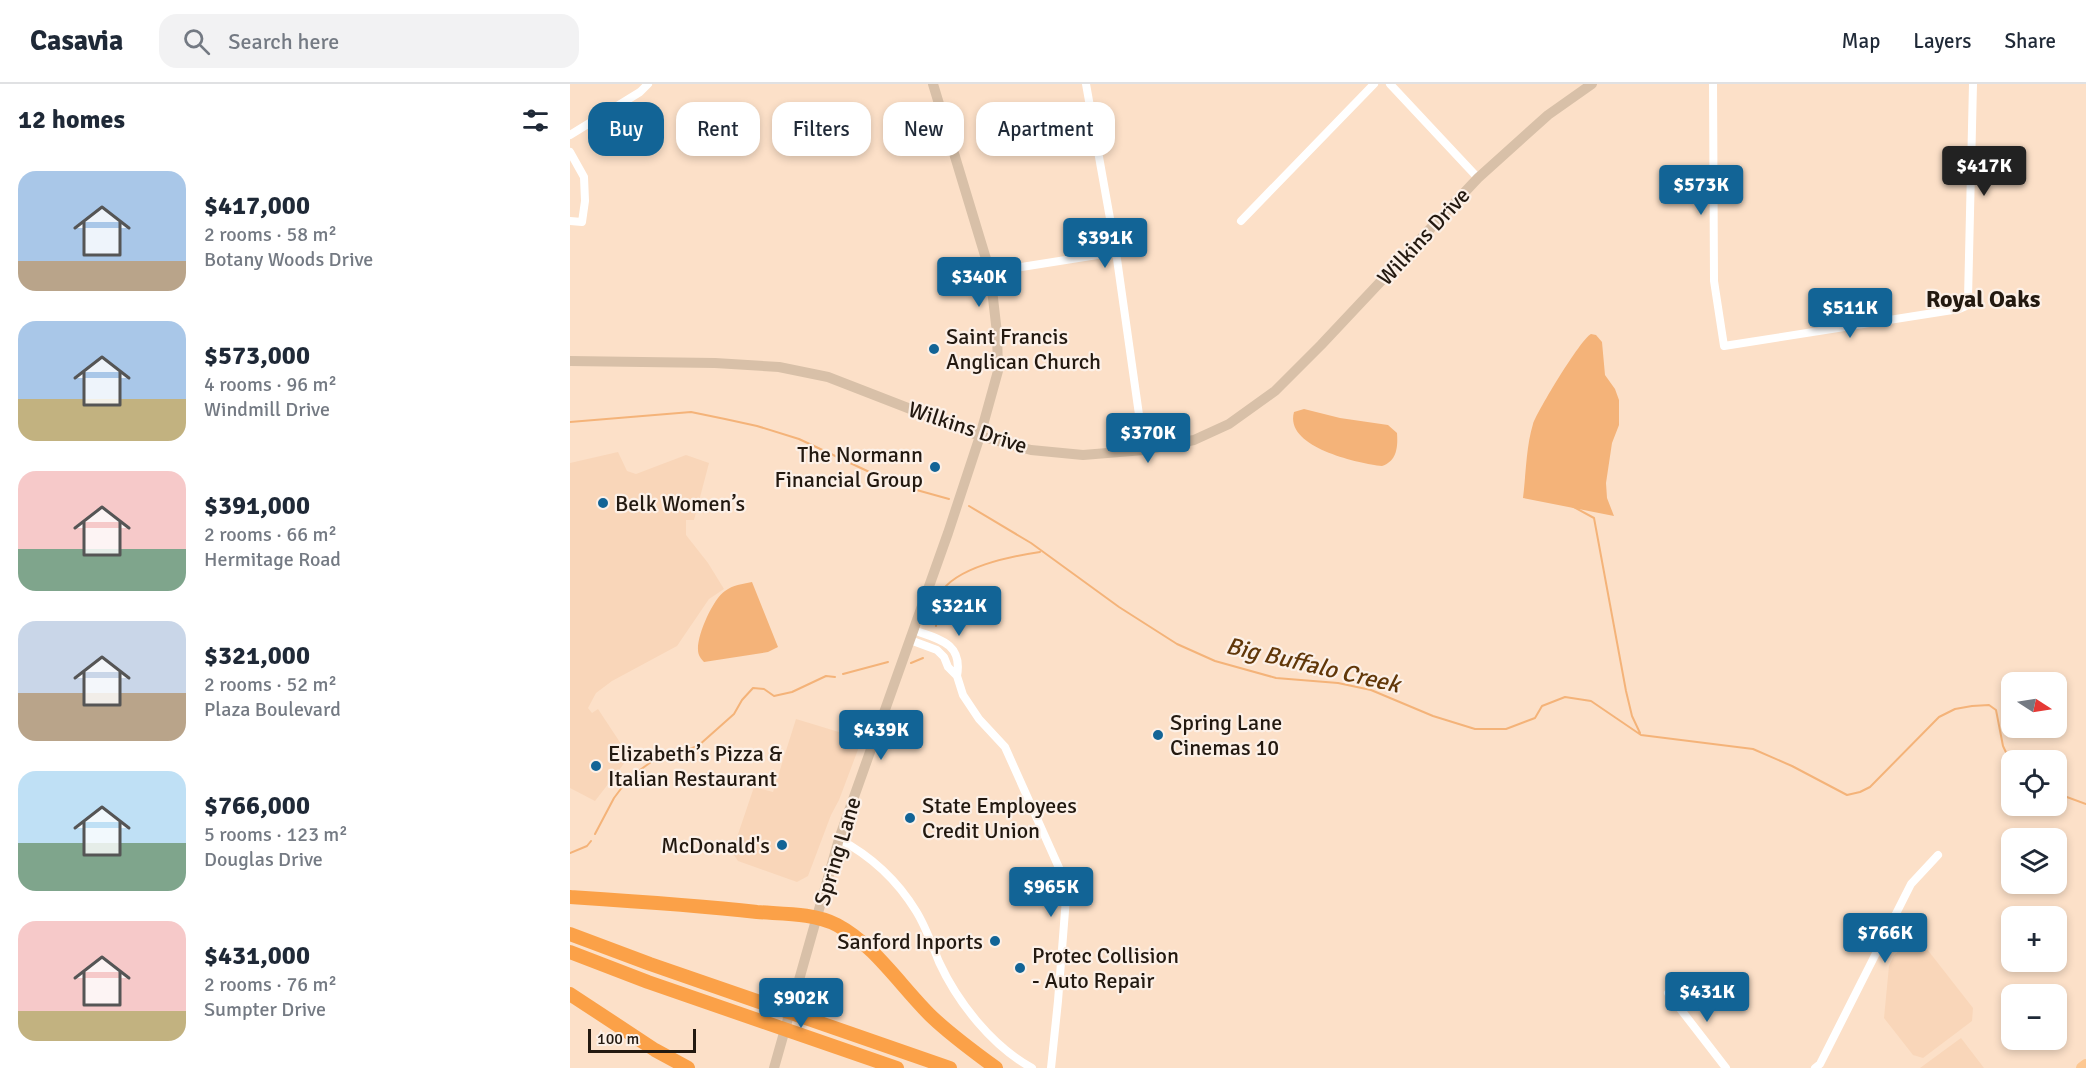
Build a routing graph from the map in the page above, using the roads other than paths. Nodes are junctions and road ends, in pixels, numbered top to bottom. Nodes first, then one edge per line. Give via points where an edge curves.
1 (648, 84) edge
2 (933, 84) edge
3 (1086, 84) edge
4 (1374, 84) edge
5 (1390, 84) edge
6 (1592, 84) edge
7 (1713, 84) edge
8 (1973, 84) edge
9 (570, 135) edge
10 (570, 152) edge
11 (1478, 177) junction
12 (570, 221) edge
13 (1240, 221) dead end
14 (1116, 252) junction
15 (990, 272) junction
16 (570, 360) edge
17 (980, 436) junction
18 (1144, 450) junction
19 (911, 635) junction
20 (957, 676) junction
21 (839, 839) junction
22 (1938, 855) dead end
23 (570, 897) edge
24 (816, 917) junction
25 (570, 934) edge
26 (570, 952) edge
27 (1668, 993) dead end
28 (570, 994) edge
29 (2086, 1065) edge
30 (775, 1067) edge
31 (1819, 1067) edge
32 (688, 1068) edge
33 (897, 1068) edge
34 (950, 1068) edge
35 (996, 1068) edge
36 (1032, 1068) edge
37 (1051, 1068) edge
38 (1726, 1068) edge
39 (2082, 1068) edge

1 - 9 street
2 - 15 street, Spring Lane
3 - 14 street
4 - 13 street
5 - 11 street
6 - 11 street, Wilkins Drive via 1548,115
7 - 8 street via 1714,281 1725,346 1966,306
10 - 12 street via 584,177 585,201 582,222
11 - 18 street, Wilkins Drive via 1275,391 1210,433
14 - 15 street
14 - 18 street
15 - 17 street, Spring Lane via 998,371
16 - 17 street, Wilkins Drive via 779,367 828,377
17 - 18 street, Wilkins Drive via 1031,450 1083,455
17 - 19 street, Spring Lane
19 - 20 street via 937,650
19 - 20 street via 942,640 952,648 959,665
19 - 21 street, Spring Lane
20 - 37 street via 963,695 979,719 1005,747 1065,884
21 - 24 street, Spring Lane
21 - 36 street via 873,861 898,885 917,912 954,992 983,1028
22 - 31 street via 1911,884
23 - 24 highway
24 - 30 street, Spring Lane
24 - 35 highway via 858,939 932,1016
25 - 34 highway
26 - 33 highway
27 - 38 street
28 - 32 highway
29 - 39 main road

